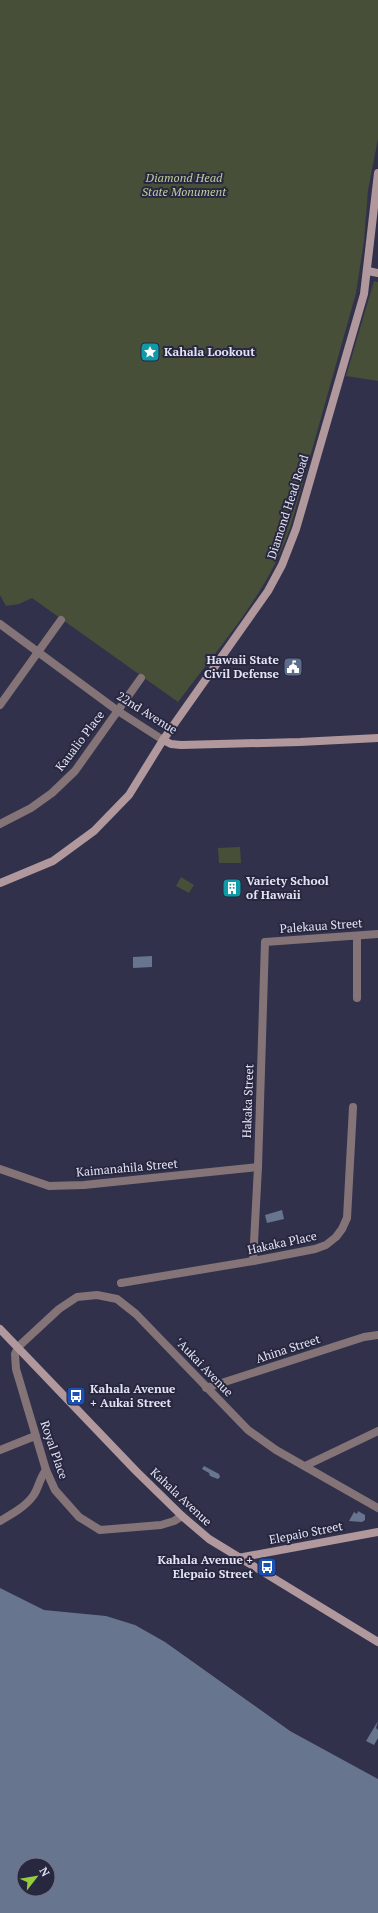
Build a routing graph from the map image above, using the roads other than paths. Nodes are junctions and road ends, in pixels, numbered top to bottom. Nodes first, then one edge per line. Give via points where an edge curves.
1 (378, 173) edge
2 (368, 271) junction
3 (378, 273) edge
4 (61, 620) dead end
5 (0, 624) edge
6 (39, 652) junction
7 (141, 678) dead end
8 (0, 705) edge
9 (118, 711) junction
10 (378, 738) edge
11 (163, 740) junction
12 (0, 824) edge
13 (0, 883) edge
14 (378, 934) edge
15 (357, 936) junction
16 (265, 942) joint
17 (357, 998) dead end
18 (353, 1107) dead end
19 (258, 1167) junction
20 (0, 1169) edge
21 (253, 1262) junction
22 (121, 1283) dead end
23 (0, 1328) edge
24 (378, 1336) edge
25 (18, 1347) junction
26 (206, 1388) junction
27 (378, 1431) edge
28 (36, 1436) junction
29 (0, 1450) edge
30 (305, 1466) junction
31 (46, 1470) junction
32 (378, 1508) edge
33 (182, 1516) junction
34 (0, 1521) edge
35 (378, 1532) edge
36 (238, 1558) junction
37 (378, 1642) edge

1 - 2 street, Diamond Head Road
2 - 3 street
2 - 11 street, Diamond Head Road via 362,300 287,553 268,591
4 - 6 street
5 - 6 street, 22nd Avenue
6 - 8 street
6 - 9 street, 22nd Avenue
7 - 9 street, Kaualio Place
9 - 11 street, 22nd Avenue
9 - 12 street, Kaualio Place via 75,771 52,793 31,808
10 - 11 street, 22nd Avenue via 181,745
11 - 13 street, Diamond Head Road via 129,795 94,831 53,861
14 - 15 street, Palekaua Street
15 - 16 street, Palekaua Street
15 - 17 street
16 - 19 street, Hakaka Street
18 - 21 street, Hakaka Place via 349,1207 342,1229 326,1245
19 - 20 street, Kaimanahila Street via 84,1185 49,1186
19 - 21 street, Hakaka Street
21 - 22 street, Hakaka Place
23 - 25 street, Kahala Avenue
24 - 26 street, Ahina Street via 364,1337
25 - 26 street, ʻAukai Avenue via 59,1309 77,1298 97,1295 117,1299 136,1314
25 - 28 street, Royal Place via 15,1354 16,1369
25 - 33 street, Kahala Avenue
26 - 30 street, ʻAukai Avenue via 248,1430
27 - 30 street
28 - 29 street
28 - 31 street, Royal Place
30 - 32 street, ʻAukai Avenue
31 - 33 street, Royal Place via 55,1490 79,1517 100,1530 161,1525
31 - 34 street via 40,1478 34,1496 19,1510
33 - 36 street, Kahala Avenue via 209,1539
35 - 36 street, Elepaio Street
36 - 37 street, Kahala Avenue

